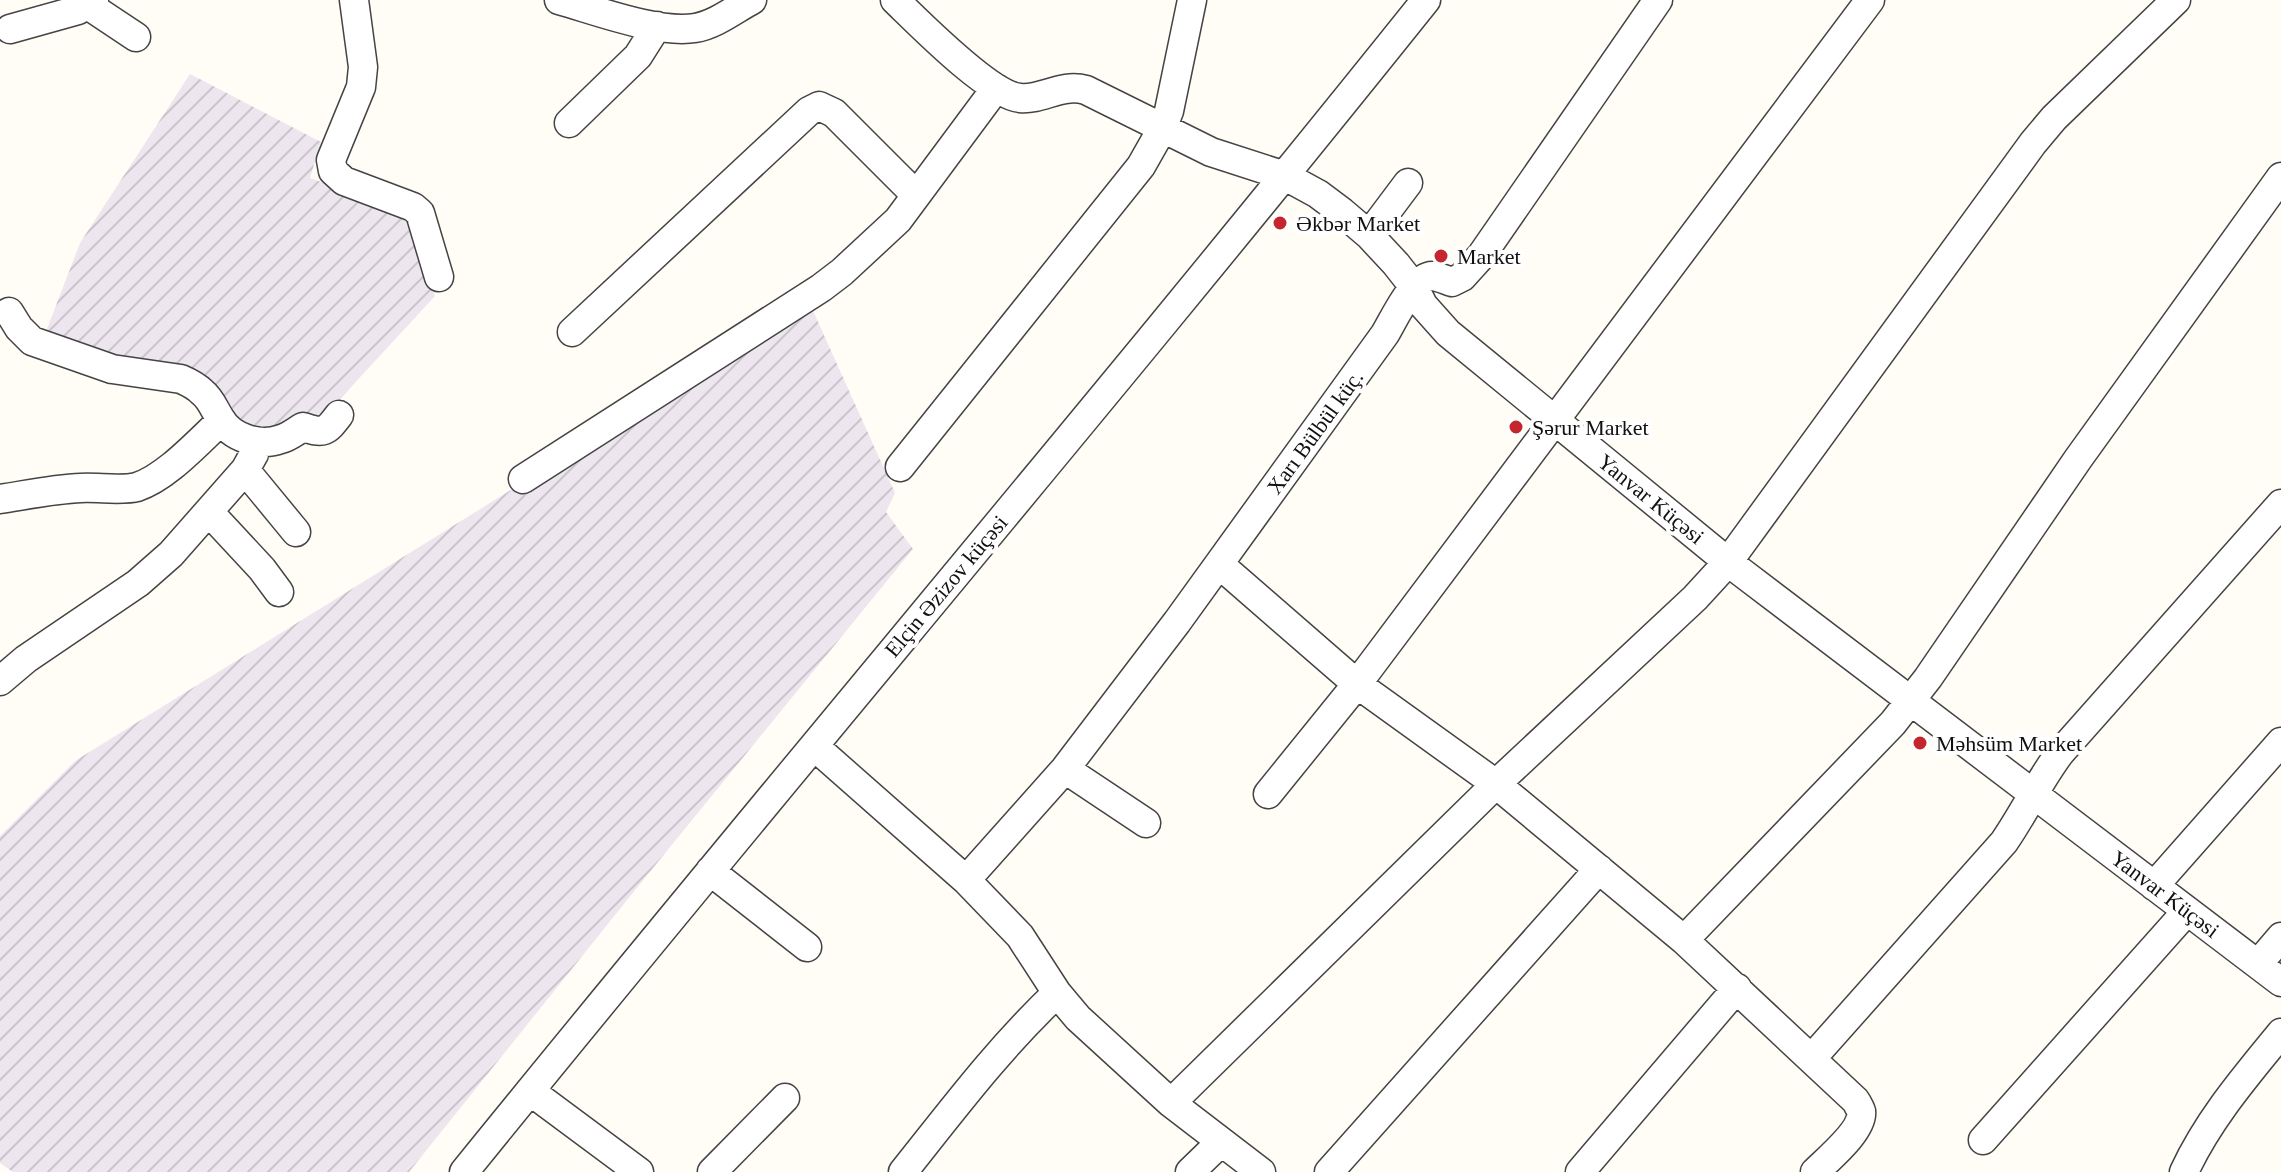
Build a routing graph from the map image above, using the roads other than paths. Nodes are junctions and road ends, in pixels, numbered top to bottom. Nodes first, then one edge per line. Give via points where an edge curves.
1 (354, 0) edge
2 (559, 0) edge
3 (752, 0) edge
4 (895, 0) edge
5 (1192, 0) edge
6 (1426, 0) edge
7 (1658, 0) edge
8 (1870, 0) edge
9 (2176, 0) edge
10 (91, 3) edge
11 (657, 26) junction
12 (10, 29) dead end
13 (136, 37) dead end
14 (996, 88) junction
15 (569, 123) dead end
16 (1162, 129) junction
17 (1285, 176) junction
18 (2281, 177) edge
19 (1408, 183) dead end
20 (916, 195) junction
21 (1369, 235) junction
22 (439, 277) dead end
23 (1414, 287) junction
24 (9, 312) dead end
25 (572, 332) dead end
26 (339, 415) dead end
27 (1554, 420) junction
28 (221, 421) junction
29 (256, 441) junction
30 (900, 467) dead end
31 (245, 470) junction
32 (523, 479) dead end
33 (0, 499) edge
34 (2281, 504) edge
35 (209, 512) junction
36 (296, 532) dead end
37 (1728, 562) junction
38 (1219, 564) junction
39 (279, 592) dead end
40 (0, 681) edge
41 (1357, 684) junction
42 (1911, 699) junction
43 (2281, 742) edge
44 (814, 746) junction
45 (1065, 769) junction
46 (1496, 784) junction
47 (2033, 793) junction
48 (1268, 794) dead end
49 (1146, 823) dead end
50 (1599, 869) junction
51 (710, 871) junction
52 (966, 880) junction
53 (2154, 886) junction
54 (2187, 911) junction
55 (2281, 937) edge
56 (1684, 940) junction
57 (807, 947) dead end
58 (2258, 964) junction
59 (2281, 982) edge
60 (1737, 988) junction
61 (1057, 993) junction
62 (2281, 1033) edge
63 (1812, 1058) junction
64 (530, 1091) junction
65 (785, 1098) dead end
66 (1171, 1103) junction
67 (1983, 1140) dead end
68 (1221, 1142) junction
69 (464, 1172) edge
70 (639, 1172) edge
71 (712, 1172) edge
72 (903, 1172) edge
73 (1190, 1172) edge
74 (1261, 1172) edge
75 (1329, 1172) edge
76 (1580, 1172) edge
77 (1815, 1172) edge
78 (2184, 1172) edge

1 - 22 street via 361,87 331,160 333,171 344,181 420,213
2 - 11 street
3 - 11 street via 697,28
4 - 14 street, Yanvar Küçəsi
5 - 16 street
6 - 17 street, Elçin Əzizov küçəsi
7 - 23 street via 1481,256 1452,282 1431,276
8 - 27 street
9 - 37 street via 2033,143
10 - 12 street
10 - 13 street
11 - 15 street via 638,56
14 - 16 street, Yanvar Küçəsi via 1025,99 1074,86
14 - 20 street
16 - 17 street, Yanvar Küçəsi
16 - 30 street via 1141,166
17 - 21 street, Yanvar Küçəsi via 1318,194
17 - 44 street, Elçin Əzizov küçəsi
18 - 42 street
19 - 21 street
20 - 25 street via 834,113 819,106
20 - 32 street via 880,238 821,288
21 - 23 street, Yanvar Küçəsi
23 - 27 street, Yanvar Küçəsi via 1448,333
23 - 38 street, Xarı Bülbül küç.
24 - 28 street via 32,341 112,369 189,382 212,402
26 - 29 street via 321,432 303,427 273,442
27 - 37 street, Yanvar Küçəsi
27 - 41 street
28 - 29 street
28 - 33 street via 166,471 137,487
29 - 31 street
31 - 35 street
31 - 36 street
34 - 47 street via 2060,753
35 - 39 street
35 - 40 street via 138,583
37 - 42 street, Yanvar Küçəsi
37 - 46 street
38 - 41 street
38 - 45 street, Xarı Bülbül küç.
41 - 46 street
41 - 48 street
42 - 47 street, Yanvar Küçəsi
42 - 56 street
43 - 53 street
44 - 51 street, Elçin Əzizov küçəsi
44 - 52 street
45 - 49 street
45 - 52 street, Xarı Bülbül küç.
46 - 50 street
46 - 66 street
47 - 53 street, Yanvar Küçəsi
47 - 63 street via 2004,842
50 - 56 street
50 - 75 street
51 - 57 street
51 - 64 street, Elçin Əzizov küçəsi
52 - 61 street via 1020,936
53 - 54 street, Yanvar Küçəsi
54 - 58 street, Yanvar Küçəsi
54 - 67 street
55 - 58 street
56 - 60 street
58 - 59 street, Yanvar Küçəsi
60 - 63 street
60 - 76 street
61 - 66 street
61 - 72 street via 980,1074
62 - 78 street via 2214,1118
63 - 77 street via 1861,1111 1854,1132
64 - 69 street, Elçin Əzizov küçəsi
64 - 70 street
65 - 71 street
66 - 68 street
68 - 73 street
68 - 74 street

